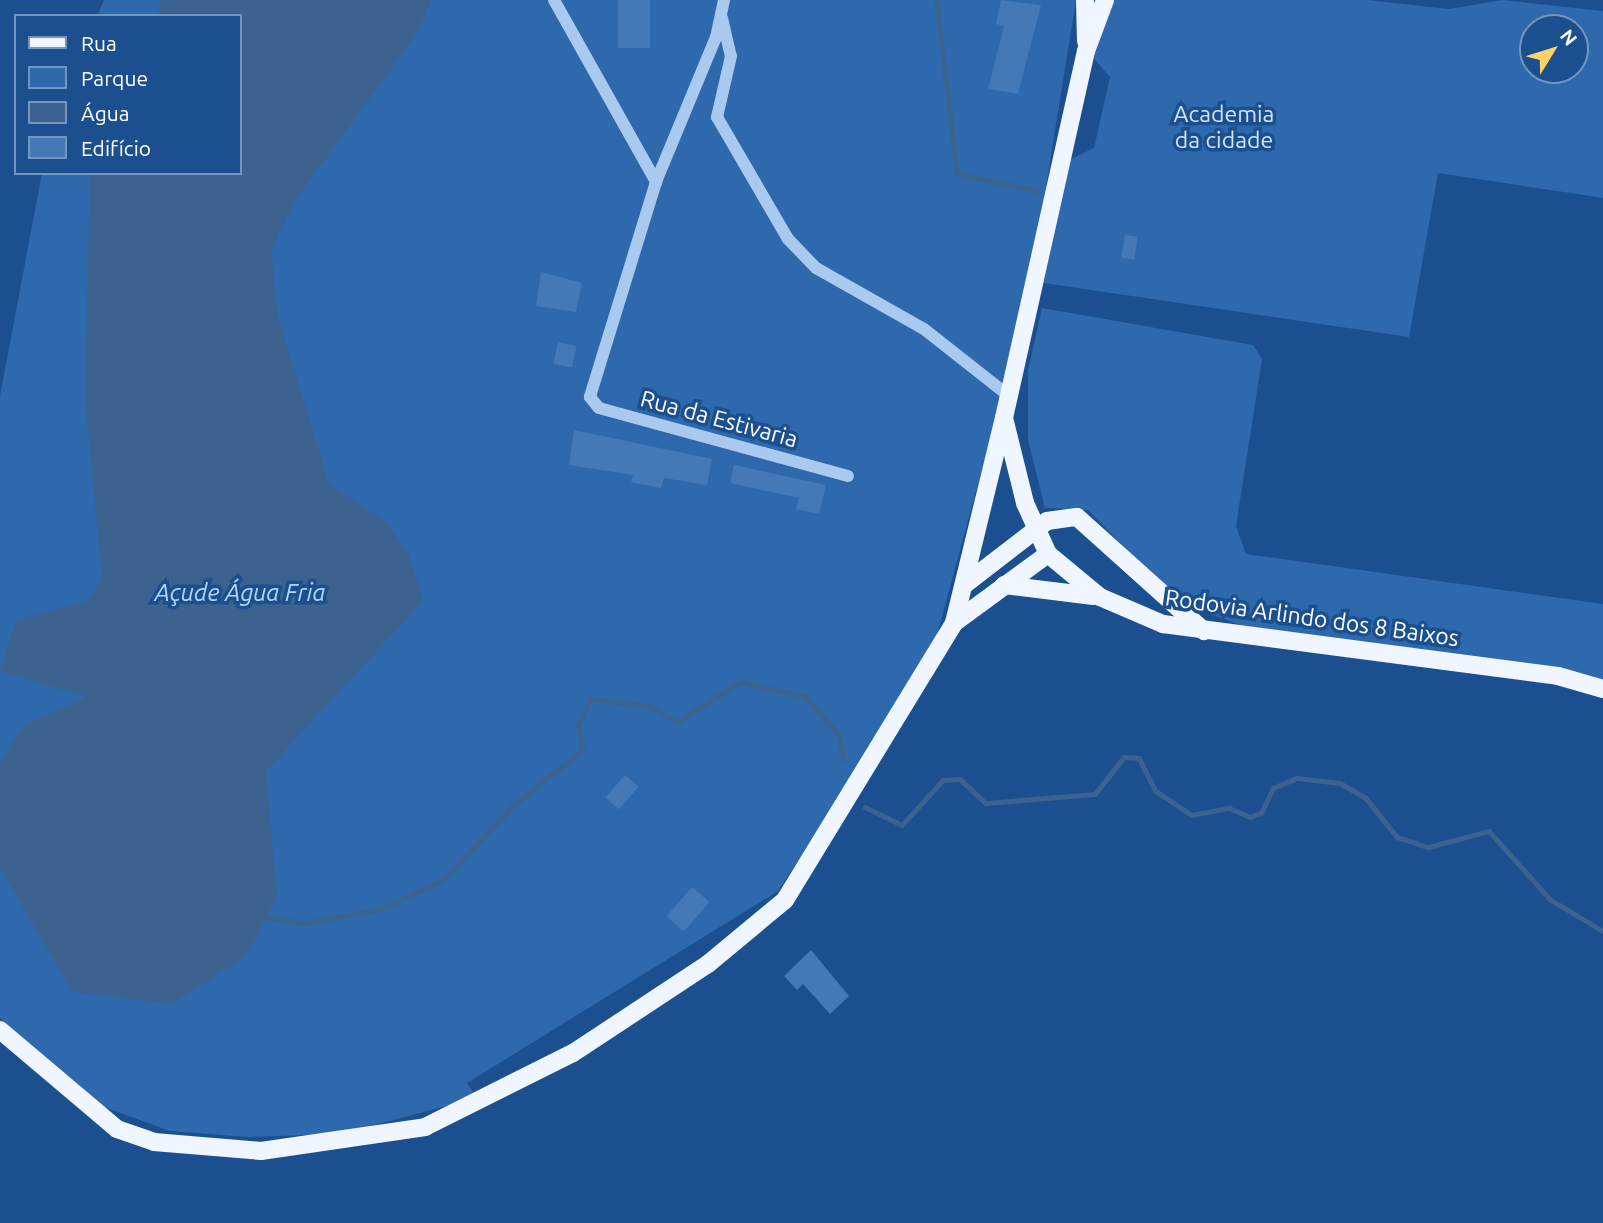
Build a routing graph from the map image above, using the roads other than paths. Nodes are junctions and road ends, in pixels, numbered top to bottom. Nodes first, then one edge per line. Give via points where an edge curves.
1 (554, 0) edge
2 (724, 0) edge
3 (1105, 0) edge
4 (1085, 1) edge
5 (722, 18) junction
6 (1086, 51) junction
7 (656, 183) junction
8 (1008, 395) junction
9 (1004, 418) junction
10 (848, 476) dead end
11 (1034, 529) junction
12 (1048, 554) junction
13 (964, 585) junction
14 (1003, 585) junction
15 (1100, 597) junction
16 (954, 623) junction
17 (1204, 631) junction
18 (1603, 689) edge
19 (0, 1030) edge

1 - 7 street
2 - 5 street
3 - 6 main road, Rodovia Arlindo dos 8 Baixos
4 - 6 main road, Rodovia Arlindo dos 8 Baixos
5 - 7 street
5 - 8 street via 732,56 717,117 788,239 816,268 924,329
6 - 8 main road, Rodovia Arlindo dos 8 Baixos
7 - 10 street, Rua da Estivaria via 588,391 599,408
8 - 9 main road, Rodovia Arlindo dos 8 Baixos
9 - 11 main road, Rodovia Arlindo dos 8 Baixos
9 - 13 main road
11 - 12 main road, Rodovia Arlindo dos 8 Baixos
11 - 13 main road
11 - 17 main road via 1062,516 1088,521
12 - 14 main road
12 - 15 main road, Rodovia Arlindo dos 8 Baixos
13 - 16 main road
14 - 15 main road
14 - 16 main road
15 - 17 main road, Rodovia Arlindo dos 8 Baixos via 1148,620
16 - 19 main road via 785,900 755,929 573,1053 425,1127 261,1151 154,1142 106,1124
17 - 18 main road, Rodovia Arlindo dos 8 Baixos via 1538,673

